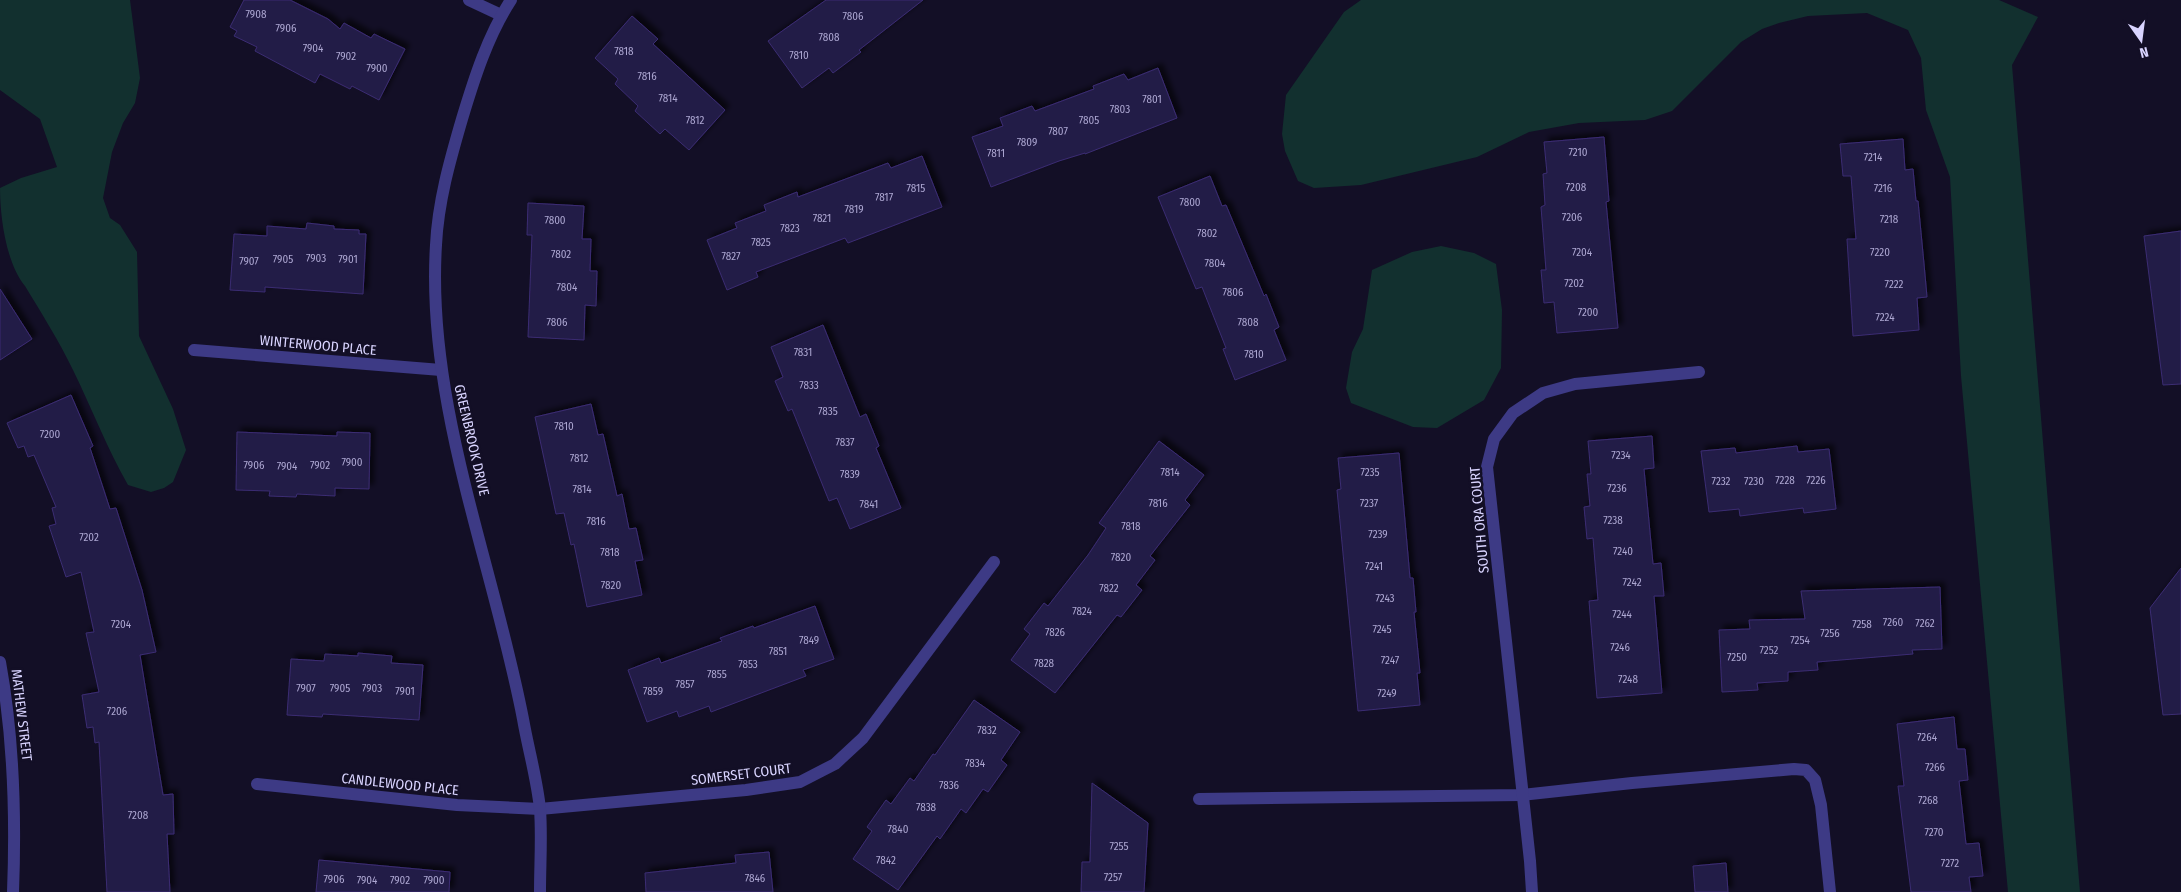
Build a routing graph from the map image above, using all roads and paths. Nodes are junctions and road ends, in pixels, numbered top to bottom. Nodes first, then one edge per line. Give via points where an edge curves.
1 (469, 0) edge
2 (511, 0) edge
3 (501, 15) junction
4 (194, 350) dead end
5 (441, 370) junction
6 (1699, 372) dead end
7 (994, 562) dead end
8 (0, 662) edge
9 (257, 784) dead end
10 (1522, 795) junction
11 (1199, 799) dead end
12 (540, 809) junction
13 (13, 892) edge
14 (540, 892) edge
15 (1532, 892) edge
16 (1830, 892) edge

1 - 3 street
2 - 3 street, GREENBROOK DRIVE
3 - 5 street, GREENBROOK DRIVE via 473,84 443,193 436,244 436,315
4 - 5 street, WINTERWOOD PLACE
5 - 12 street, GREENBROOK DRIVE via 515,680
6 - 10 street, SOUTH ORA COURT via 1575,384 1543,393 1513,413 1494,439 1487,467
7 - 12 street, SOMERSET COURT via 863,738 835,764 800,782
8 - 13 street, MATHEW STREET via 14,770
9 - 12 street, CANDLEWOOD PLACE via 457,805
10 - 11 street
10 - 15 street, SOUTH ORA COURT
10 - 16 street via 1641,782 1806,770 1816,780 1821,805
12 - 14 street, GREENBROOK DRIVE

